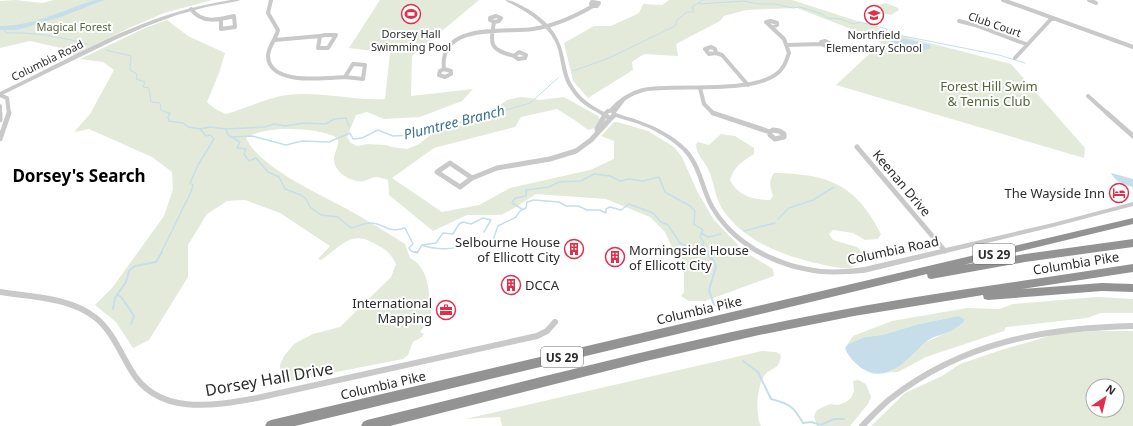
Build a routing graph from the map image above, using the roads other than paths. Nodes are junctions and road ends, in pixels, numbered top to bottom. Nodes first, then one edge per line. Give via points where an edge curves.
1 (238, 0) edge
2 (270, 0) edge
3 (500, 0) edge
4 (507, 0) edge
5 (1003, 0) edge
6 (1089, 0) edge
7 (1096, 3) dead end
8 (519, 6) junction
9 (593, 6) dead end
10 (192, 9) junction
11 (1052, 18) junction
12 (221, 19) junction
13 (959, 21) dead end
14 (494, 22) dead end
15 (547, 26) junction
16 (772, 27) dead end
17 (493, 30) junction
18 (320, 35) junction
19 (275, 40) junction
20 (821, 44) dead end
21 (1026, 44) junction
22 (787, 45) junction
23 (1133, 47) edge
24 (716, 53) dead end
25 (514, 56) dead end
26 (1015, 58) dead end
27 (444, 69) dead end
28 (345, 77) junction
29 (748, 85) junction
30 (700, 88) junction
31 (0, 95) edge
32 (1088, 96) dead end
33 (0, 106) edge
34 (610, 114) junction
35 (0, 120) edge
36 (770, 132) dead end
37 (1133, 136) edge
38 (0, 139) edge
39 (857, 147) dead end
40 (472, 178) junction
41 (1133, 204) edge
42 (1133, 221) edge
43 (1133, 243) edge
44 (945, 251) junction
45 (1133, 268) edge
46 (854, 287) junction
47 (1133, 288) edge
48 (0, 292) edge
49 (913, 302) junction
50 (555, 322) dead end
51 (1133, 326) edge
52 (271, 426) edge
53 (367, 426) edge
54 (862, 426) edge

1 - 10 street, Columbia Road
2 - 19 street via 268,13 278,30
3 - 8 street, Columbia Road
4 - 8 street, Columbia Road
5 - 11 street
6 - 7 street
8 - 15 street, Columbia Road
9 - 15 street
10 - 12 street via 194,15 202,19
10 - 31 street, Columbia Road via 135,28
11 - 21 street
11 - 23 street
12 - 12 street via 234,16 235,27 221,29
13 - 21 street, Club Court
14 - 17 street
15 - 17 street via 524,30
15 - 34 street, Columbia Road via 559,46 568,83 587,104
16 - 22 street
17 - 25 street via 492,46
17 - 27 street via 473,31 457,40 444,53
18 - 18 street via 328,34 336,35 328,48 318,48
18 - 19 street
19 - 28 street via 268,52 268,59 270,65 280,73 303,78
20 - 22 street
21 - 26 street
22 - 29 street via 789,57 781,70
24 - 29 street via 722,55
28 - 28 street via 363,79 365,65 353,64
29 - 30 street
30 - 34 street via 652,88 637,92 623,100
30 - 36 street via 704,104 714,114
31 - 38 street via 7,98 10,110
32 - 37 street
33 - 35 street
34 - 40 street via 601,131 585,146 566,155 494,167
34 - 44 street, Columbia Road via 647,126 668,137 691,157 700,172 710,203 728,227 756,250 779,260 812,270 844,273
39 - 44 street, Keenan Drive
40 - 40 street via 450,163 437,172 460,187
41 - 44 street, Columbia Road
42 - 46 highway, Columbia Pike / US 29
43 - 46 highway via 1025,258
45 - 49 highway, Columbia Pike / US 29
46 - 52 highway, Columbia Pike / US 29
47 - 49 highway via 1102,287
48 - 50 street, Dorsey Hall Drive via 53,300 86,311 104,326 143,387 159,398 186,405 235,401 415,364 537,336 547,331
49 - 53 highway, Columbia Pike / US 29 via 814,319 698,345
51 - 54 street via 1041,333 986,346 941,364 904,387

